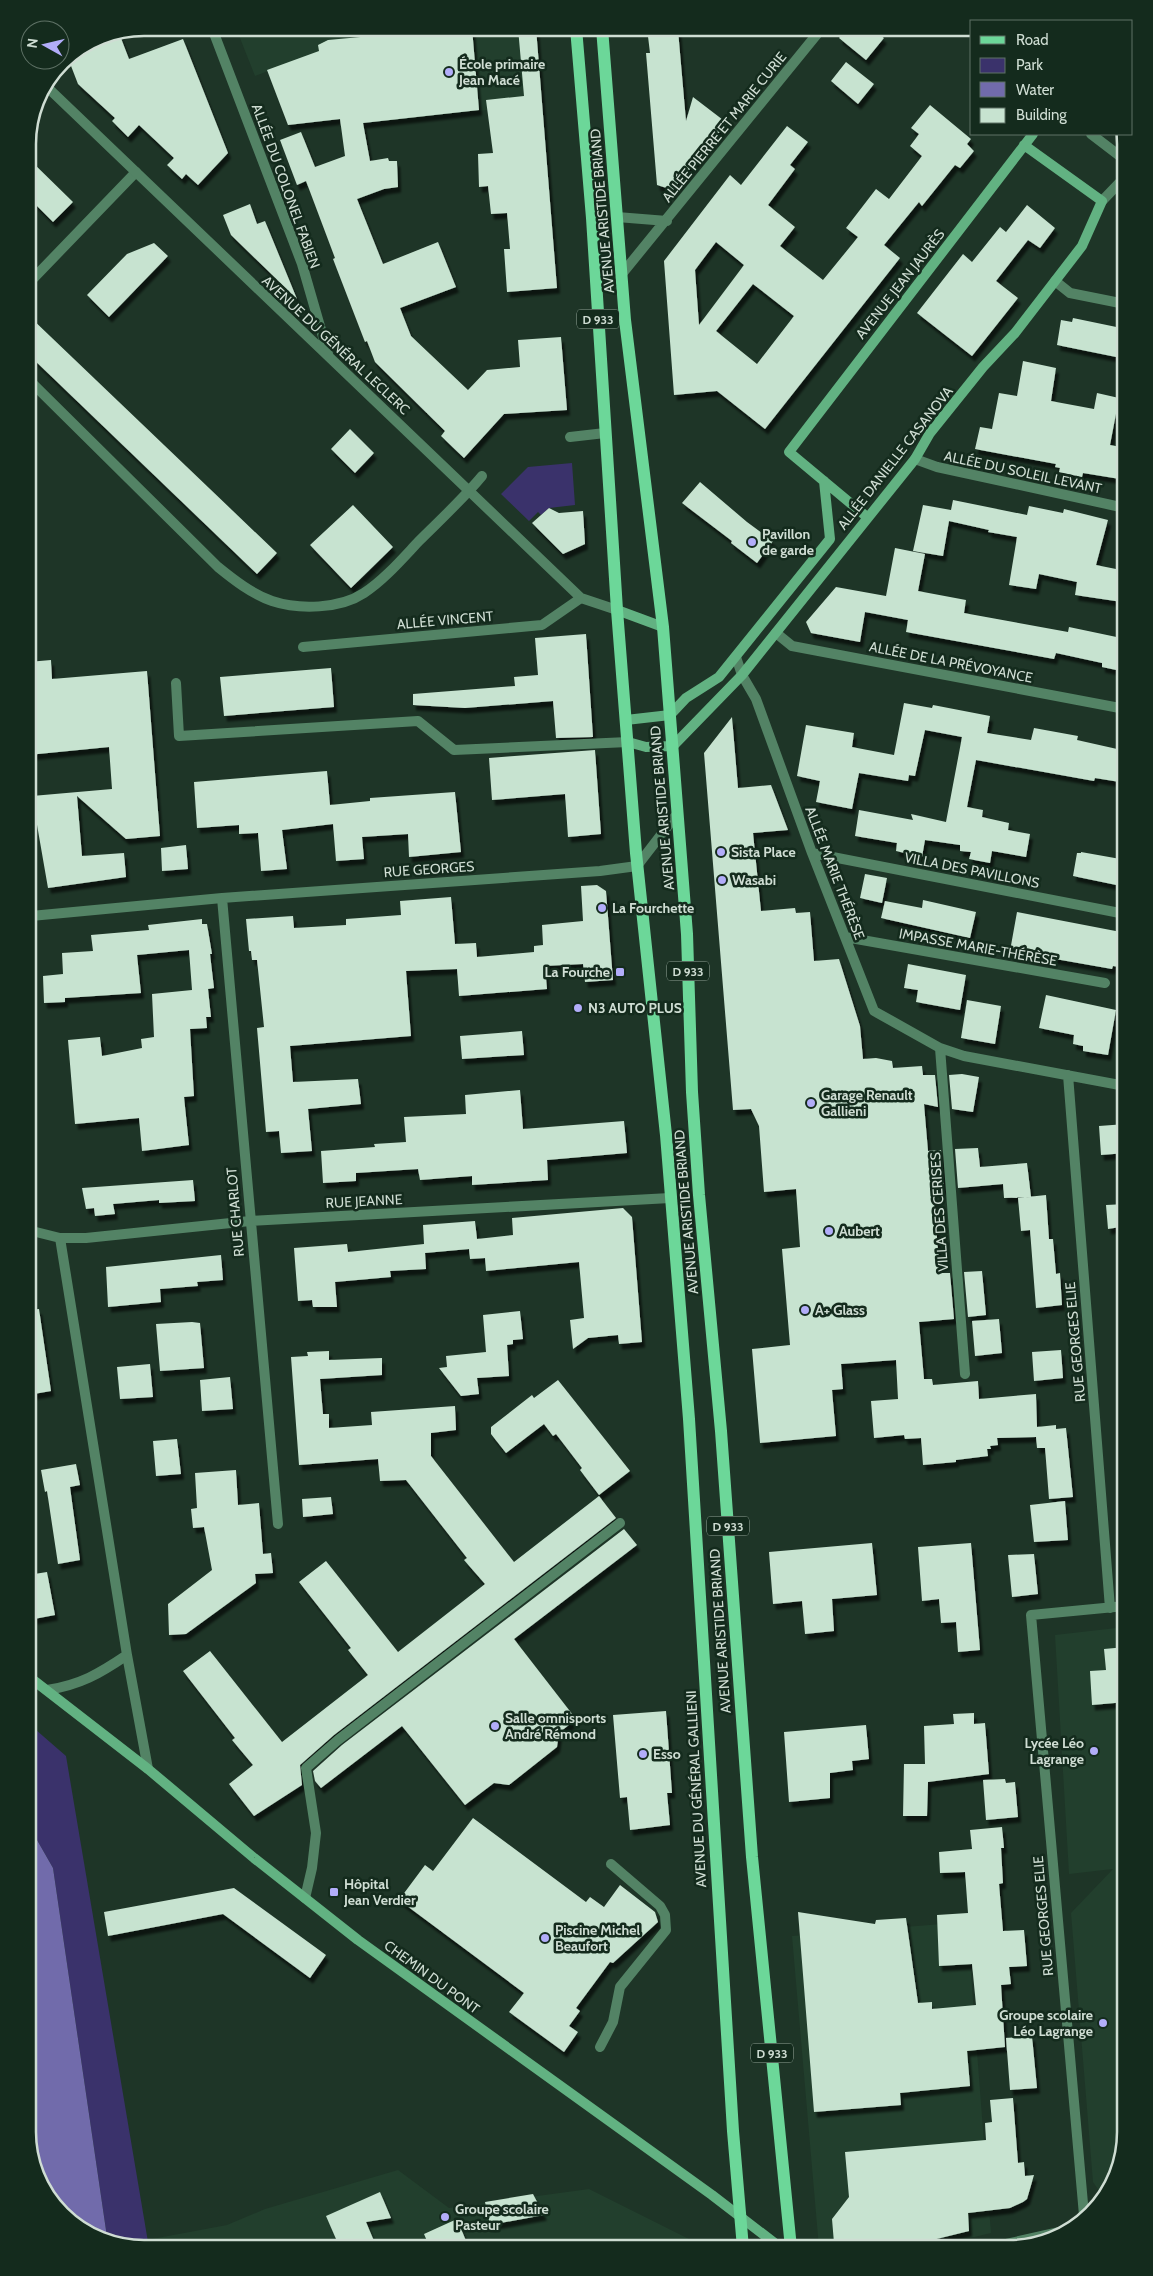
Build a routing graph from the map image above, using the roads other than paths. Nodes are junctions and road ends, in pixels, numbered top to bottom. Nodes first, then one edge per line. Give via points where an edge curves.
1 (215, 36) edge
2 (577, 36) edge
3 (603, 36) edge
4 (816, 36) edge
5 (51, 91) edge
6 (1032, 135) edge
7 (1092, 135) edge
8 (1024, 145) junction
9 (1117, 153) edge
10 (136, 172) junction
11 (1117, 186) edge
12 (1102, 202) junction
13 (617, 217) junction
14 (667, 221) junction
15 (621, 274) junction
16 (36, 276) edge
17 (1055, 281) junction
18 (1117, 302) edge
19 (328, 356) junction
20 (36, 387) edge
21 (605, 434) junction
22 (570, 437) dead end
23 (916, 459) junction
24 (482, 476) dead end
25 (824, 481) junction
26 (469, 491) junction
27 (1117, 506) edge
28 (867, 517) junction
29 (581, 598) junction
30 (617, 610) junction
31 (663, 627) junction
32 (776, 633) junction
33 (303, 647) dead end
34 (736, 657) junction
35 (742, 675) junction
36 (176, 683) dead end
37 (1117, 707) edge
38 (670, 715) junction
39 (626, 720) junction
40 (628, 742) junction
41 (673, 746) junction
42 (677, 814) junction
43 (812, 853) junction
44 (638, 866) junction
45 (222, 898) junction
46 (1117, 912) edge
47 (36, 916) edge
48 (845, 937) junction
49 (1106, 983) dead end
50 (940, 1048) junction
51 (1068, 1075) junction
52 (1117, 1084) edge
53 (670, 1198) junction
54 (250, 1221) junction
55 (36, 1232) edge
56 (60, 1238) junction
57 (681, 1328) joint
58 (965, 1374) dead end
59 (620, 1523) dead end
60 (278, 1524) dead end
61 (1117, 1607) edge
62 (1110, 1608) junction
63 (127, 1655) junction
64 (36, 1682) edge
65 (47, 1690) junction
66 (148, 1769) junction
67 (611, 1864) dead end
68 (305, 1898) junction
69 (600, 2047) dead end
70 (1083, 2209) edge
71 (741, 2218) junction
72 (742, 2240) edge
73 (770, 2240) edge
74 (790, 2240) edge

1 - 19 street, ALLÉE DU COLONEL FABIEN via 302,264
2 - 21 main road, AVENUE ARISTIDE BRIAND / D 933
3 - 13 main road, AVENUE ARISTIDE BRIAND / D 933
4 - 14 street, ALLÉE PIERRE ET MARIE CURIE
5 - 10 street, AVENUE DU GÉNÉRAL LECLERC
6 - 8 main road, AVENUE JEAN JAURÈS
7 - 9 street
8 - 12 main road
8 - 25 main road, AVENUE JEAN JAURÈS via 789,452
10 - 16 street
10 - 19 street, AVENUE DU GÉNÉRAL LECLERC
11 - 12 street, ALLÉE DANIELLE CASANOVA
12 - 17 main road, ALLÉE DANIELLE CASANOVA via 1082,246
13 - 14 street, ALLÉE PIERRE ET MARIE CURIE
13 - 15 main road, AVENUE ARISTIDE BRIAND / D 933
14 - 15 street, ALLÉE PIERRE ET MARIE CURIE
15 - 31 main road, AVENUE ARISTIDE BRIAND / D 933
17 - 18 street via 1070,293
17 - 23 main road, ALLÉE DANIELLE CASANOVA via 936,426
19 - 26 street, AVENUE DU GÉNÉRAL LECLERC
20 - 26 street via 218,567 242,586 272,601 335,606 364,594
21 - 22 street
21 - 30 main road, AVENUE ARISTIDE BRIAND / D 933
23 - 27 street, ALLÉE DU SOLEIL LEVANT via 937,467
23 - 28 main road, ALLÉE DANIELLE CASANOVA
24 - 26 street
25 - 28 main road
25 - 34 main road, ALLÉE DANIELLE CASANOVA via 830,539
26 - 29 street, AVENUE DU GÉNÉRAL LECLERC
28 - 32 main road, ALLÉE DANIELLE CASANOVA
29 - 30 street, AVENUE DU GÉNÉRAL LECLERC
29 - 33 street, ALLÉE VINCENT via 542,625
30 - 31 main road
30 - 39 main road, AVENUE ARISTIDE BRIAND / D 933
31 - 38 main road, AVENUE ARISTIDE BRIAND / D 933
32 - 35 main road, ALLÉE DANIELLE CASANOVA
32 - 37 street, ALLÉE DE LA PRÉVOYANCE via 792,646
34 - 35 street, ALLÉE MARIE THÉRÈSE
34 - 38 main road, ALLÉE DANIELLE CASANOVA via 720,677 686,698
35 - 41 main road, ALLÉE DANIELLE CASANOVA
35 - 43 street, ALLÉE MARIE THÉRÈSE via 756,699
36 - 40 street via 179,736 418,721 454,750
38 - 39 main road
38 - 41 main road, AVENUE ARISTIDE BRIAND / D 933
39 - 40 main road, AVENUE ARISTIDE BRIAND / D 933
40 - 41 main road via 646,747
40 - 44 main road, AVENUE ARISTIDE BRIAND / D 933
41 - 42 main road, AVENUE ARISTIDE BRIAND / D 933
42 - 44 street
42 - 74 main road, AVENUE ARISTIDE BRIAND / D 933 via 687,934 692,1102 721,1431 752,1857
43 - 46 street, VILLA DES PAVILLONS
43 - 48 street, ALLÉE MARIE THÉRÈSE
44 - 45 street, RUE GEORGES
44 - 53 main road, AVENUE ARISTIDE BRIAND / D 933
45 - 47 street, RUE GEORGES
45 - 54 street, RUE CHARLOT
48 - 49 street, IMPASSE MARIE-THÉRÈSE
48 - 50 street, ALLÉE MARIE THÉRÈSE via 874,1012
50 - 51 street, ALLÉE MARIE THÉRÈSE via 964,1056
50 - 58 street, VILLA DES CERISES
51 - 52 street, ALLÉE MARIE THÉRÈSE
51 - 62 street, RUE GEORGES ELIE
53 - 54 street, RUE JEANNE
53 - 57 main road, AVENUE ARISTIDE BRIAND / D 933
54 - 56 street, RUE JEANNE
54 - 60 street, RUE CHARLOT
55 - 56 street, RUE JEANNE
56 - 63 street
57 - 71 main road, AVENUE DU GÉNÉRAL GALLIENI / D 933
59 - 68 street via 306,1768 316,1833
61 - 62 street
62 - 70 street, RUE GEORGES ELIE via 1031,1615
63 - 65 street via 106,1670 72,1686
63 - 66 street
64 - 65 main road, CHEMIN DU PONT
65 - 66 main road, CHEMIN DU PONT
66 - 68 main road, CHEMIN DU PONT
67 - 69 street via 660,1906 666,1915 666,1930 620,1987 613,2022
68 - 71 main road, CHEMIN DU PONT via 385,1960
71 - 72 main road, AVENUE DU GÉNÉRAL GALLIENI / D 933
71 - 73 main road, CHEMIN DU PONT

